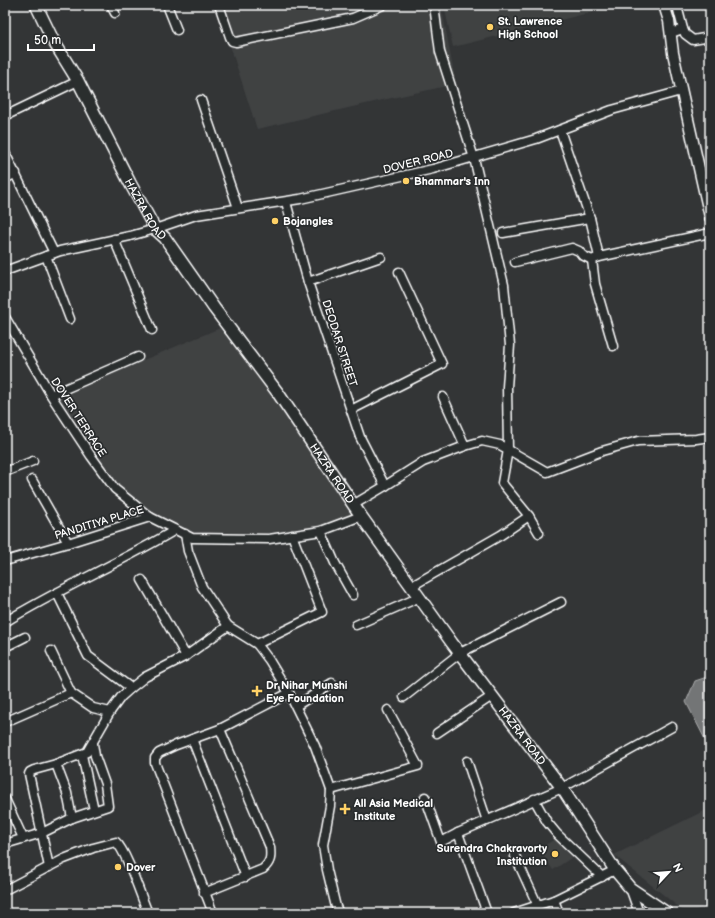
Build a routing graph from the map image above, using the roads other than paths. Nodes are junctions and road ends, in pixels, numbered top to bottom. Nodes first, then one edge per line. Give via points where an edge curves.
1 (36, 5) edge
2 (111, 5) edge
3 (167, 5) edge
4 (219, 5) edge
5 (383, 5) edge
6 (434, 5) edge
7 (679, 6) edge
8 (665, 8) edge
9 (115, 14) dead end
10 (684, 29) junction
11 (177, 30) dead end
12 (671, 33) junction
13 (710, 37) edge
14 (78, 82) junction
15 (681, 91) junction
16 (201, 100) dead end
17 (5, 116) edge
18 (560, 130) junction
19 (5, 153) edge
20 (474, 158) junction
21 (16, 174) junction
22 (5, 179) edge
23 (286, 202) junction
24 (238, 208) junction
25 (710, 217) edge
26 (590, 218) junction
27 (155, 229) junction
28 (503, 233) dead end
29 (710, 233) edge
30 (114, 240) junction
31 (50, 255) junction
32 (381, 257) dead end
33 (596, 258) junction
34 (515, 262) dead end
35 (5, 271) edge
36 (399, 272) dead end
37 (308, 282) junction
38 (5, 317) edge
39 (70, 319) dead end
40 (152, 330) dead end
41 (613, 346) dead end
42 (138, 357) dead end
43 (51, 396) junction
44 (443, 397) dead end
45 (351, 410) junction
46 (710, 437) edge
47 (465, 446) junction
48 (508, 450) junction
49 (33, 462) dead end
50 (5, 472) edge
51 (32, 480) dead end
52 (386, 486) junction
53 (353, 505) junction
54 (361, 516) junction
55 (529, 516) junction
56 (150, 517) junction
57 (175, 530) junction
58 (321, 531) junction
59 (539, 533) dead end
60 (185, 534) junction
61 (292, 534) junction
62 (68, 543) junction
63 (5, 561) edge
64 (142, 580) dead end
65 (412, 586) junction
66 (57, 592) junction
67 (353, 595) dead end
68 (420, 597) junction
69 (561, 602) dead end
70 (5, 622) edge
71 (356, 625) dead end
72 (228, 626) junction
73 (25, 637) dead end
74 (257, 644) junction
75 (5, 647) edge
76 (51, 651) dead end
77 (460, 653) junction
78 (186, 656) junction
79 (332, 683) dead end
80 (131, 688) junction
81 (71, 693) junction
82 (289, 693) junction
83 (492, 696) junction
84 (404, 697) dead end
85 (296, 706) junction
86 (388, 710) dead end
87 (110, 712) junction
88 (5, 722) edge
89 (672, 727) dead end
90 (220, 729) junction
91 (438, 732) dead end
92 (192, 740) junction
93 (93, 744) junction
94 (82, 755) junction
95 (467, 761) dead end
96 (56, 764) junction
97 (562, 788) junction
98 (331, 790) junction
99 (425, 796) dead end
100 (534, 799) junction
101 (5, 800) edge
102 (94, 810) junction
103 (72, 818) junction
104 (487, 821) junction
105 (42, 833) junction
106 (458, 833) junction
107 (23, 838) junction
108 (5, 844) edge
109 (515, 856) dead end
110 (50, 867) junction
111 (615, 870) junction
112 (246, 877) junction
113 (602, 877) junction
114 (630, 888) junction
115 (5, 890) edge
116 (204, 893) junction
117 (554, 900) junction
118 (538, 906) junction
119 (148, 913) edge
120 (213, 913) edge
121 (339, 913) edge
122 (487, 913) edge
123 (514, 913) edge
124 (560, 913) edge
125 (639, 913) edge
126 (667, 913) edge

1 - 14 main road, HAZRA ROAD
2 - 9 street
3 - 11 street
4 - 5 street via 230,37 236,42 353,18
6 - 20 street via 440,52
7 - 8 street
7 - 10 street
8 - 12 street
10 - 12 street
10 - 13 street via 693,40
12 - 15 street
14 - 17 street
14 - 27 main road, HAZRA ROAD
15 - 18 street, DOVER ROAD via 612,110
15 - 25 street
16 - 24 street
18 - 20 street, DOVER ROAD via 536,140
18 - 26 street
19 - 21 street
20 - 23 street, DOVER ROAD
20 - 48 street via 504,285 510,345 507,387
21 - 22 street
21 - 31 street
23 - 24 street, DOVER ROAD
23 - 37 street, DEODAR STREET
24 - 27 street, DOVER ROAD via 196,215
26 - 28 street
26 - 33 street
27 - 30 street
27 - 53 main road, HAZRA ROAD via 165,238 278,393
29 - 33 street
30 - 31 street
30 - 40 street
31 - 35 street
31 - 39 street
32 - 37 street
33 - 34 street via 582,255 572,248
33 - 41 street via 595,284
36 - 45 street via 442,364
37 - 45 street, DEODAR STREET
38 - 43 street, DOVER TERRACE
42 - 43 street
43 - 56 street, DOVER TERRACE via 115,489
44 - 47 street
45 - 52 street, DEODAR STREET via 360,436
46 - 48 street via 638,441 602,451 547,472
47 - 48 street via 482,441 500,445
47 - 52 street via 423,462
48 - 55 street via 502,483
49 - 50 street
51 - 62 street
52 - 53 street
53 - 54 main road, HAZRA ROAD
54 - 58 street, PANDITIYA PLACE
54 - 65 main road, HAZRA ROAD
55 - 59 street
55 - 65 street
56 - 57 street, PANDITIYA PLACE
56 - 62 street, PANDITIYA PLACE
57 - 60 street, PANDITIYA PLACE
57 - 66 street
58 - 61 street, PANDITIYA PLACE
58 - 67 street
60 - 61 street, PANDITIYA PLACE via 192,538 269,539
60 - 72 street via 188,551 202,587
61 - 74 street via 322,612
62 - 63 street, PANDITIYA PLACE
64 - 78 street
65 - 68 main road, HAZRA ROAD
66 - 70 street
66 - 80 street via 88,656
68 - 71 street
68 - 77 main road, HAZRA ROAD
69 - 77 street
72 - 74 street
72 - 78 street
73 - 75 street
74 - 82 street
76 - 81 street
77 - 83 main road, HAZRA ROAD
77 - 84 street
78 - 80 street via 145,677
79 - 85 street
80 - 87 street
81 - 87 street via 93,708
81 - 88 street
82 - 85 street
82 - 90 street
83 - 91 street
83 - 97 main road, HAZRA ROAD
85 - 98 street via 315,746
86 - 98 street via 418,766
87 - 93 street
89 - 97 street
90 - 92 street
90 - 112 street via 270,847 269,864
92 - 112 street
92 - 116 street via 159,753 155,758 155,764
93 - 94 street
93 - 102 street via 105,784 108,806
94 - 96 street
94 - 102 street
95 - 104 street
96 - 103 street via 67,793
96 - 105 street via 34,770 29,774
97 - 100 street
97 - 111 main road, HAZRA ROAD
98 - 121 street via 323,845
99 - 106 street via 441,842
100 - 104 street
100 - 113 street via 557,834
101 - 107 street
102 - 103 street
103 - 105 street
104 - 106 street
105 - 107 street
105 - 110 street
106 - 122 street
107 - 108 street
109 - 118 street
110 - 115 street
110 - 119 street via 93,848 116,842 127,861
111 - 113 street
111 - 114 main road, HAZRA ROAD
112 - 116 street
113 - 117 street
114 - 125 street
114 - 126 main road, HAZRA ROAD
116 - 120 street
117 - 118 street
117 - 124 street
118 - 123 street

